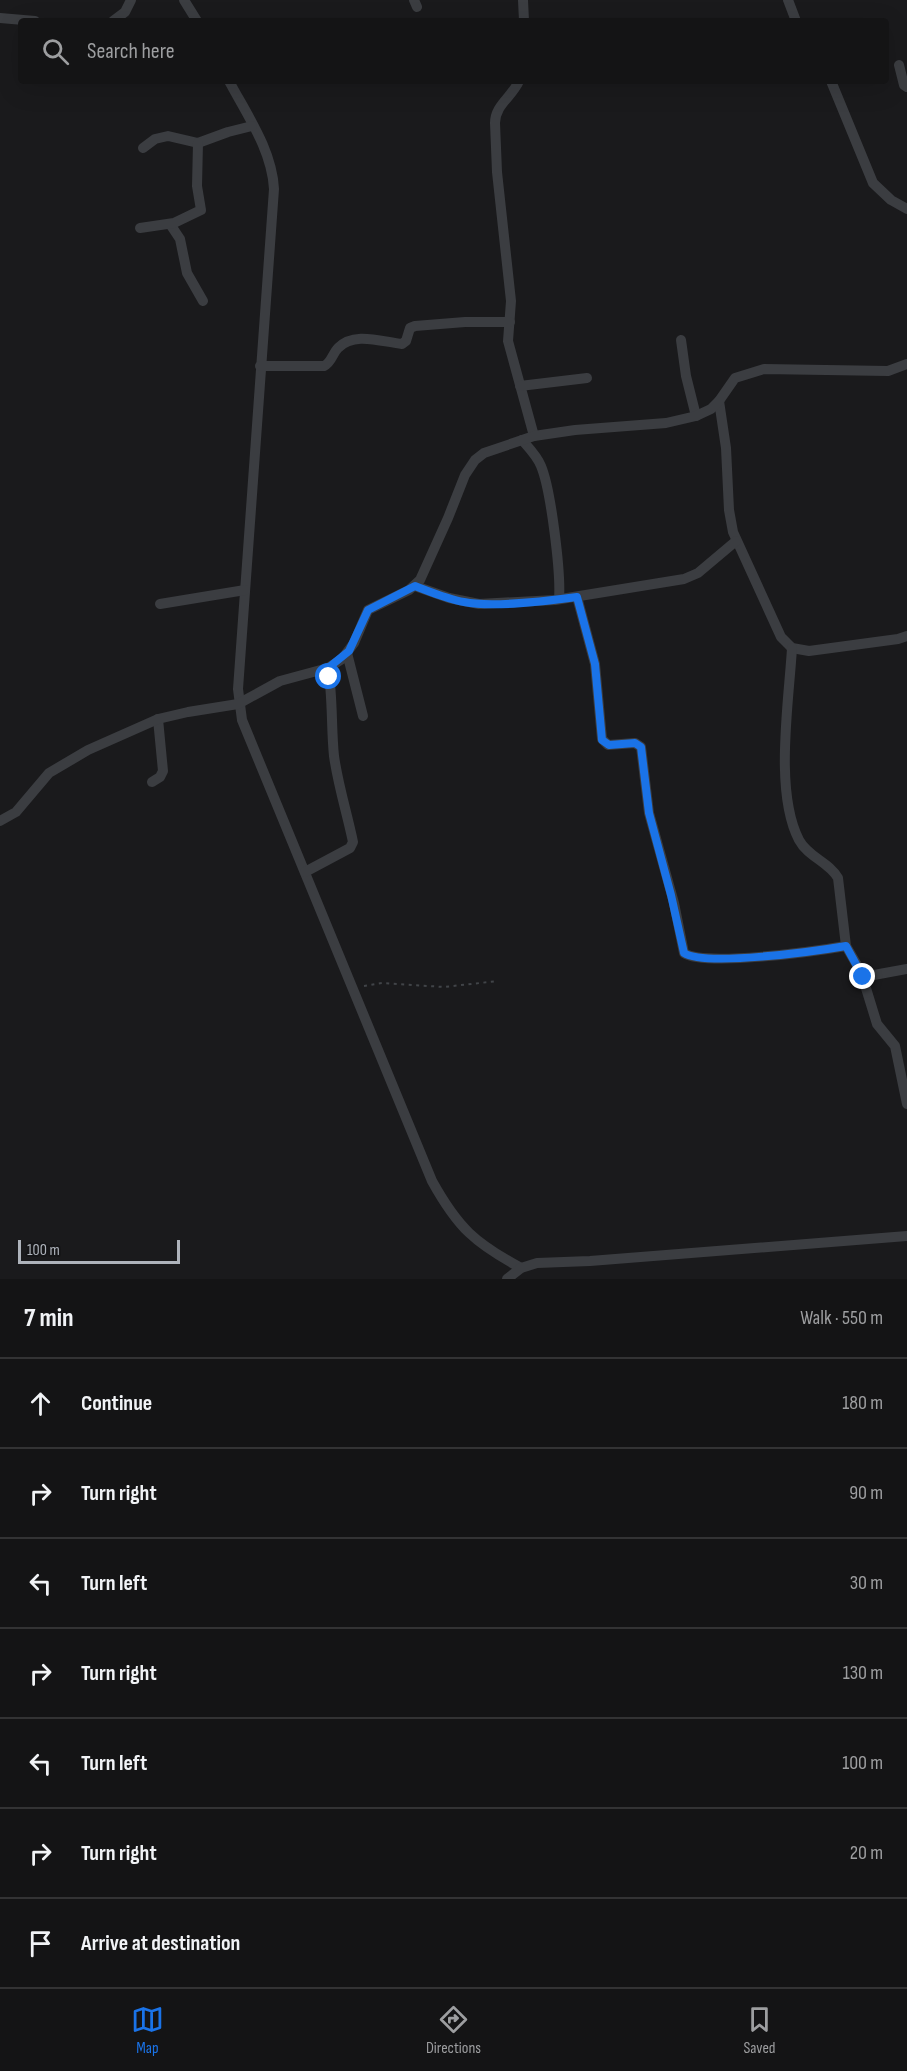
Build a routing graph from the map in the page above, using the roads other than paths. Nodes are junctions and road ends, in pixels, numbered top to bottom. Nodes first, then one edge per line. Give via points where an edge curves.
1 (131, 0) edge
2 (184, 0) edge
3 (523, 0) edge
4 (788, 0) edge
5 (0, 18) edge
6 (117, 18) edge
7 (195, 18) edge
8 (524, 18) edge
9 (795, 18) edge
10 (18, 20) edge
11 (898, 66) dead end
12 (231, 84) edge
13 (518, 84) edge
14 (832, 84) edge
15 (907, 87) edge
16 (252, 126) junction
17 (198, 143) junction
18 (143, 148) dead end
19 (907, 209) edge
20 (171, 224) junction
21 (140, 228) dead end
22 (203, 301) dead end
23 (510, 322) junction
24 (681, 340) dead end
25 (907, 364) edge
26 (260, 366) junction
27 (587, 378) dead end
28 (520, 386) junction
29 (719, 401) junction
30 (696, 416) junction
31 (534, 436) junction
32 (522, 440) junction
33 (736, 541) junction
34 (415, 586) junction
35 (245, 590) junction
36 (577, 597) junction
37 (559, 599) junction
38 (160, 604) dead end
39 (907, 636) edge
40 (792, 648) junction
41 (347, 653) junction
42 (328, 668) junction
43 (238, 704) junction
44 (363, 716) dead end
45 (158, 719) junction
46 (152, 782) dead end
47 (0, 821) edge
48 (305, 872) junction
49 (846, 946) junction
50 (907, 969) edge
51 (863, 977) junction
52 (907, 1104) edge
53 (907, 1236) edge
54 (521, 1268) junction
55 (507, 1279) edge

1 - 6 street
2 - 7 street
3 - 8 street
4 - 9 street
5 - 10 street
11 - 15 street
12 - 16 street
13 - 23 street via 495,116
14 - 19 street via 873,183
16 - 17 street
16 - 26 street via 270,164 274,189
17 - 18 street via 168,136
17 - 20 street via 202,209
20 - 21 street
20 - 22 street via 180,239 186,273
23 - 26 street via 415,326 403,343 349,341 338,347 330,363 324,366
23 - 28 street via 509,345
24 - 30 street
25 - 29 street via 888,371 764,369 735,378
26 - 35 street
27 - 28 street
28 - 31 street
29 - 30 street
29 - 33 street via 729,510
30 - 31 street
31 - 32 street
32 - 34 street via 475,460
32 - 37 street via 540,463 545,479
33 - 36 street via 698,573 684,579
33 - 40 street via 774,624
34 - 37 street via 472,603
34 - 41 street via 368,610
35 - 38 street
35 - 43 street
36 - 37 street
36 - 49 street via 595,664 602,740 609,745 635,743 641,747 649,813 684,953 692,957 733,958
39 - 40 street via 809,651
40 - 49 street via 786,777 791,815 806,849 838,878
41 - 42 street
41 - 44 street
42 - 43 street via 280,681
42 - 48 street via 334,756 353,842 350,848
43 - 45 street
43 - 48 street
45 - 46 street via 163,771
45 - 47 street via 63,763 46,776 16,812
48 - 54 street via 438,1191 471,1236
49 - 51 street
50 - 51 street
51 - 52 street via 877,1024 895,1046
53 - 54 street via 537,1263
54 - 55 street

